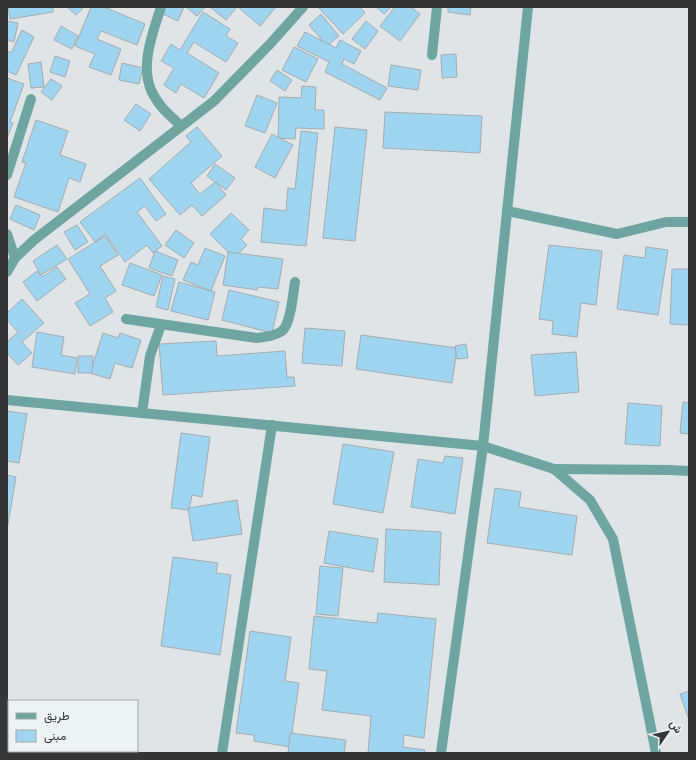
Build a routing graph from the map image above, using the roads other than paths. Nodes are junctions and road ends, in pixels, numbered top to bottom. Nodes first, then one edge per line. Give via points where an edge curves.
1 (161, 7) edge
2 (303, 7) edge
3 (437, 7) edge
4 (528, 7) edge
5 (432, 55) dead end
6 (31, 99) dead end
7 (181, 126) junction
8 (7, 175) edge
9 (507, 211) junction
10 (689, 222) edge
11 (7, 234) edge
12 (15, 258) junction
13 (7, 272) edge
14 (295, 282) dead end
15 (126, 319) dead end
16 (161, 325) junction
17 (7, 400) edge
18 (142, 413) junction
19 (272, 425) junction
20 (483, 446) junction
21 (554, 469) junction
22 (689, 471) edge
23 (222, 753) edge
24 (441, 753) edge
25 (656, 753) edge

1 - 7 street via 147,58 148,84 155,99
2 - 7 street via 214,102
3 - 5 street
4 - 9 street
6 - 8 street
7 - 12 street via 34,240
9 - 10 street via 617,234 666,222
9 - 20 street
11 - 12 street
12 - 13 street
14 - 16 street via 288,320 283,330 270,337 257,338
15 - 16 street
16 - 18 street via 150,356
17 - 18 street
18 - 19 street
19 - 20 street
19 - 23 street
20 - 21 street
20 - 24 street
21 - 22 street
21 - 25 street via 590,500 613,539

